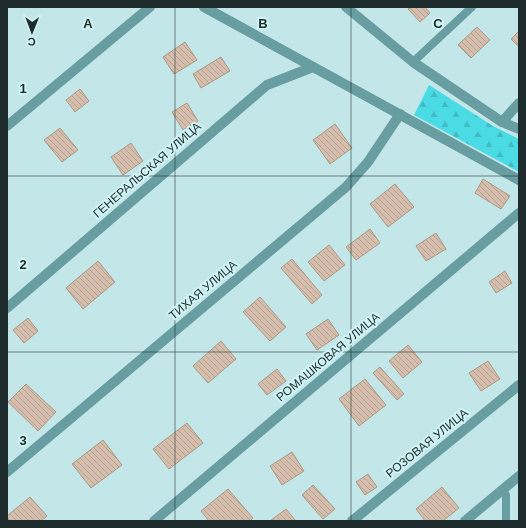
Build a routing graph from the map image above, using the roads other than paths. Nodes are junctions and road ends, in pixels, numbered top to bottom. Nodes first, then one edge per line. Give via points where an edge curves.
1 (150, 7) edge
2 (204, 7) edge
3 (346, 7) edge
4 (472, 7) edge
5 (413, 62) junction
6 (313, 67) junction
7 (519, 103) edge
8 (400, 114) junction
9 (502, 122) junction
10 (7, 126) edge
11 (519, 129) edge
12 (519, 180) edge
13 (519, 213) edge
14 (7, 308) edge
15 (519, 385) edge
16 (7, 472) edge
17 (519, 476) edge
18 (502, 490) junction
19 (154, 521) edge
20 (352, 521) edge
21 (465, 521) edge
22 (506, 521) edge

1 - 10 street
2 - 6 street
3 - 5 street
4 - 5 lane
5 - 9 street
6 - 8 street
6 - 14 street, ГЕНЕРАЛЬСКАЯ УЛИЦА via 267,85
7 - 9 street
8 - 12 street
8 - 16 street, ТИХАЯ УЛИЦА via 368,162 346,187
9 - 11 street
13 - 19 street, РОМАШКОВАЯ УЛИЦА
15 - 20 street, РОЗОВАЯ УЛИЦА
17 - 18 street
18 - 21 street
18 - 22 lane via 506,495

